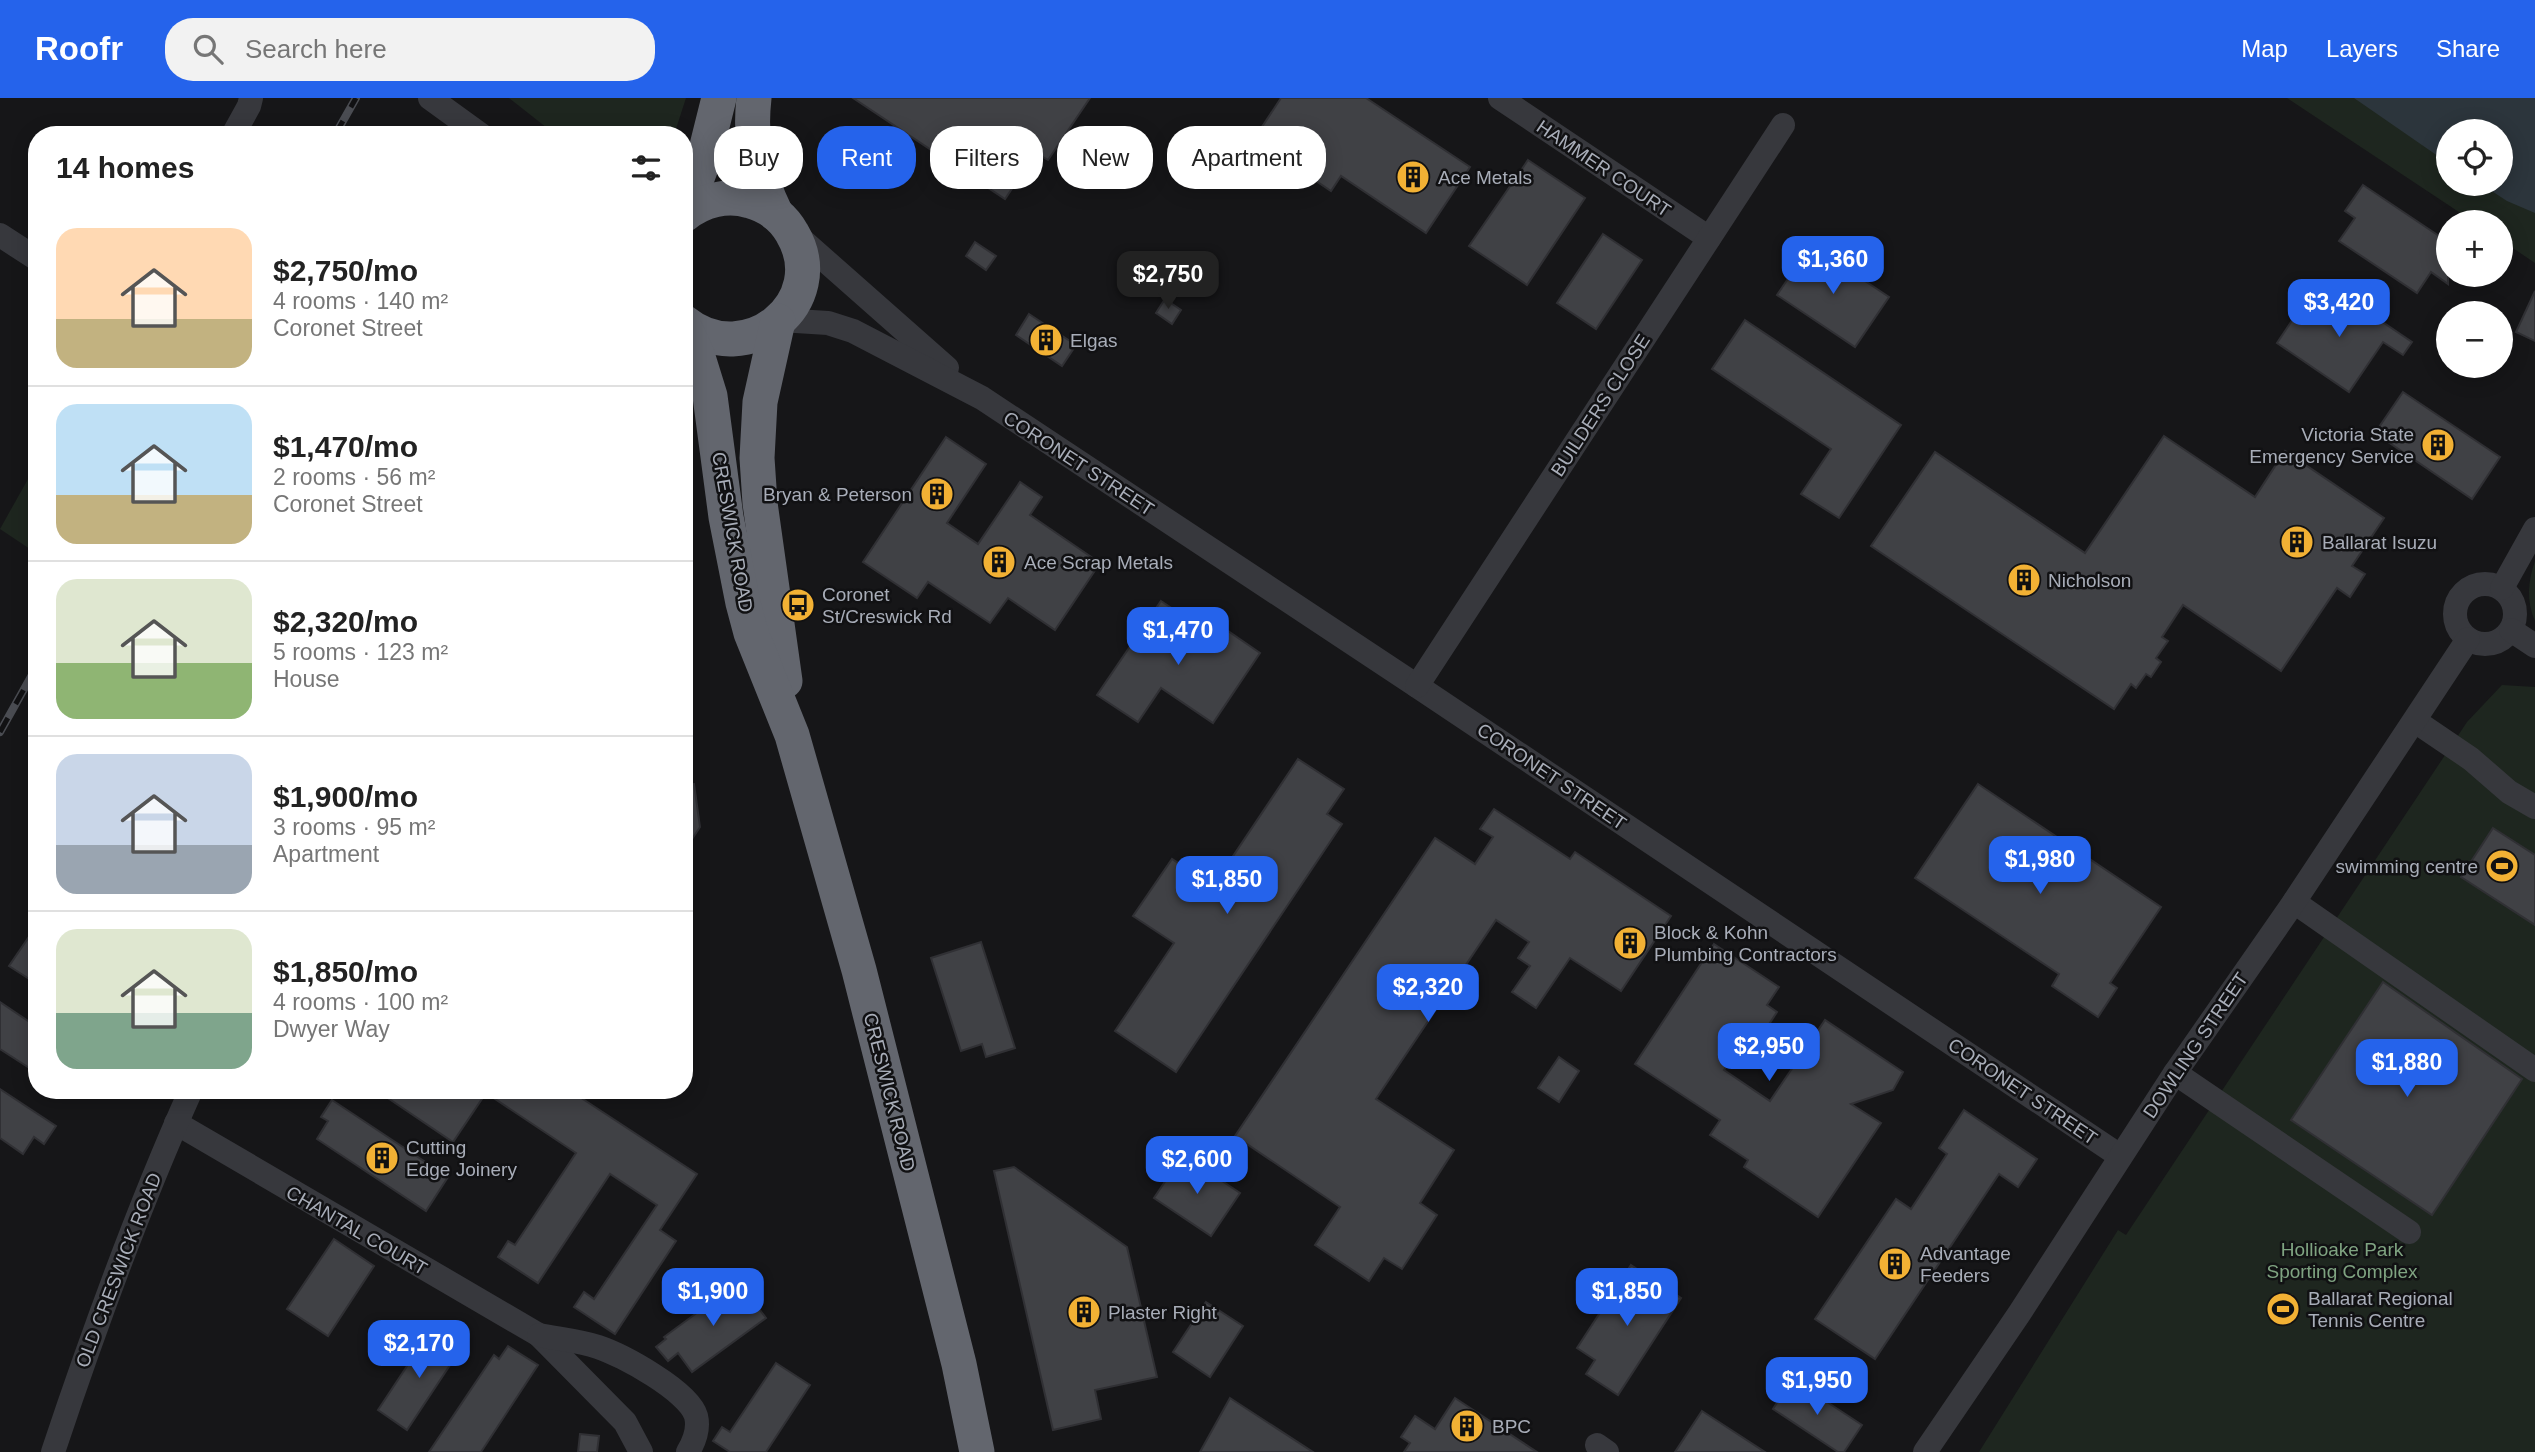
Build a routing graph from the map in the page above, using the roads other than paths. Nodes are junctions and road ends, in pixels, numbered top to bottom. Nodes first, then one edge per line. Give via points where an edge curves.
1 (251, 98) edge
2 (422, 98) edge
3 (430, 98) edge
4 (719, 98) edge
5 (754, 98) edge
6 (1500, 98) edge
7 (1783, 125) dead end
8 (238, 126) edge
9 (451, 126) edge
10 (469, 126) edge
11 (693, 189) edge
12 (693, 209) edge
13 (783, 221) junction
14 (0, 235) edge
15 (1709, 238) junction
16 (28, 253) edge
17 (779, 321) junction
18 (693, 328) edge
19 (693, 345) edge
20 (982, 398) junction
21 (2535, 529) edge
22 (2502, 588) junction
23 (2511, 630) junction
24 (2468, 639) junction
25 (2535, 646) edge
26 (1416, 686) junction
27 (2415, 721) junction
28 (792, 735) junction
29 (2535, 807) edge
30 (2294, 902) junction
31 (2535, 1070) edge
32 (2175, 1073) junction
33 (187, 1099) edge
34 (176, 1123) junction
35 (2120, 1156) junction
36 (2409, 1232) dead end
37 (539, 1335) junction
38 (53, 1452) edge
39 (641, 1452) edge
40 (688, 1452) edge
41 (977, 1452) edge
42 (1925, 1452) edge

1 - 8 street
2 - 9 street
3 - 10 street
4 - 11 highway
5 - 13 highway via 754,153 764,189
6 - 15 street, HAMMER COURT
7 - 15 street, BUILDERS CLOSE
12 - 13 highway via 729,198 754,202
13 - 17 highway via 800,254 801,281 796,298
13 - 20 street, CORONET STREET
14 - 16 street
15 - 26 street, BUILDERS CLOSE
17 - 18 highway via 734,340 710,337
17 - 20 street, CORONET STREET via 839,326
17 - 28 highway, CRESWICK ROAD via 760,402 757,458
19 - 28 highway, CRESWICK ROAD via 710,396 743,603
20 - 26 street, CORONET STREET
21 - 22 street
22 - 23 street via 2514,604
22 - 24 street via 2482,583 2459,597 2454,617
23 - 24 street via 2488,644
23 - 25 street
24 - 27 street, DOWLING STREET
26 - 35 street, CORONET STREET
27 - 29 street
27 - 30 street, DOWLING STREET
28 - 41 highway, CRESWICK ROAD via 866,997
30 - 31 street
30 - 32 street, DOWLING STREET
32 - 35 street, DOWLING STREET
32 - 36 street
33 - 34 street, OLD CRESWICK ROAD
34 - 37 street, CHANTAL COURT
34 - 38 street, OLD CRESWICK ROAD via 92,1335
35 - 42 street, DOWLING STREET
37 - 39 street, CHANTAL COURT via 625,1422
37 - 40 street, CHANTAL COURT via 599,1348 658,1377 696,1415 695,1439

